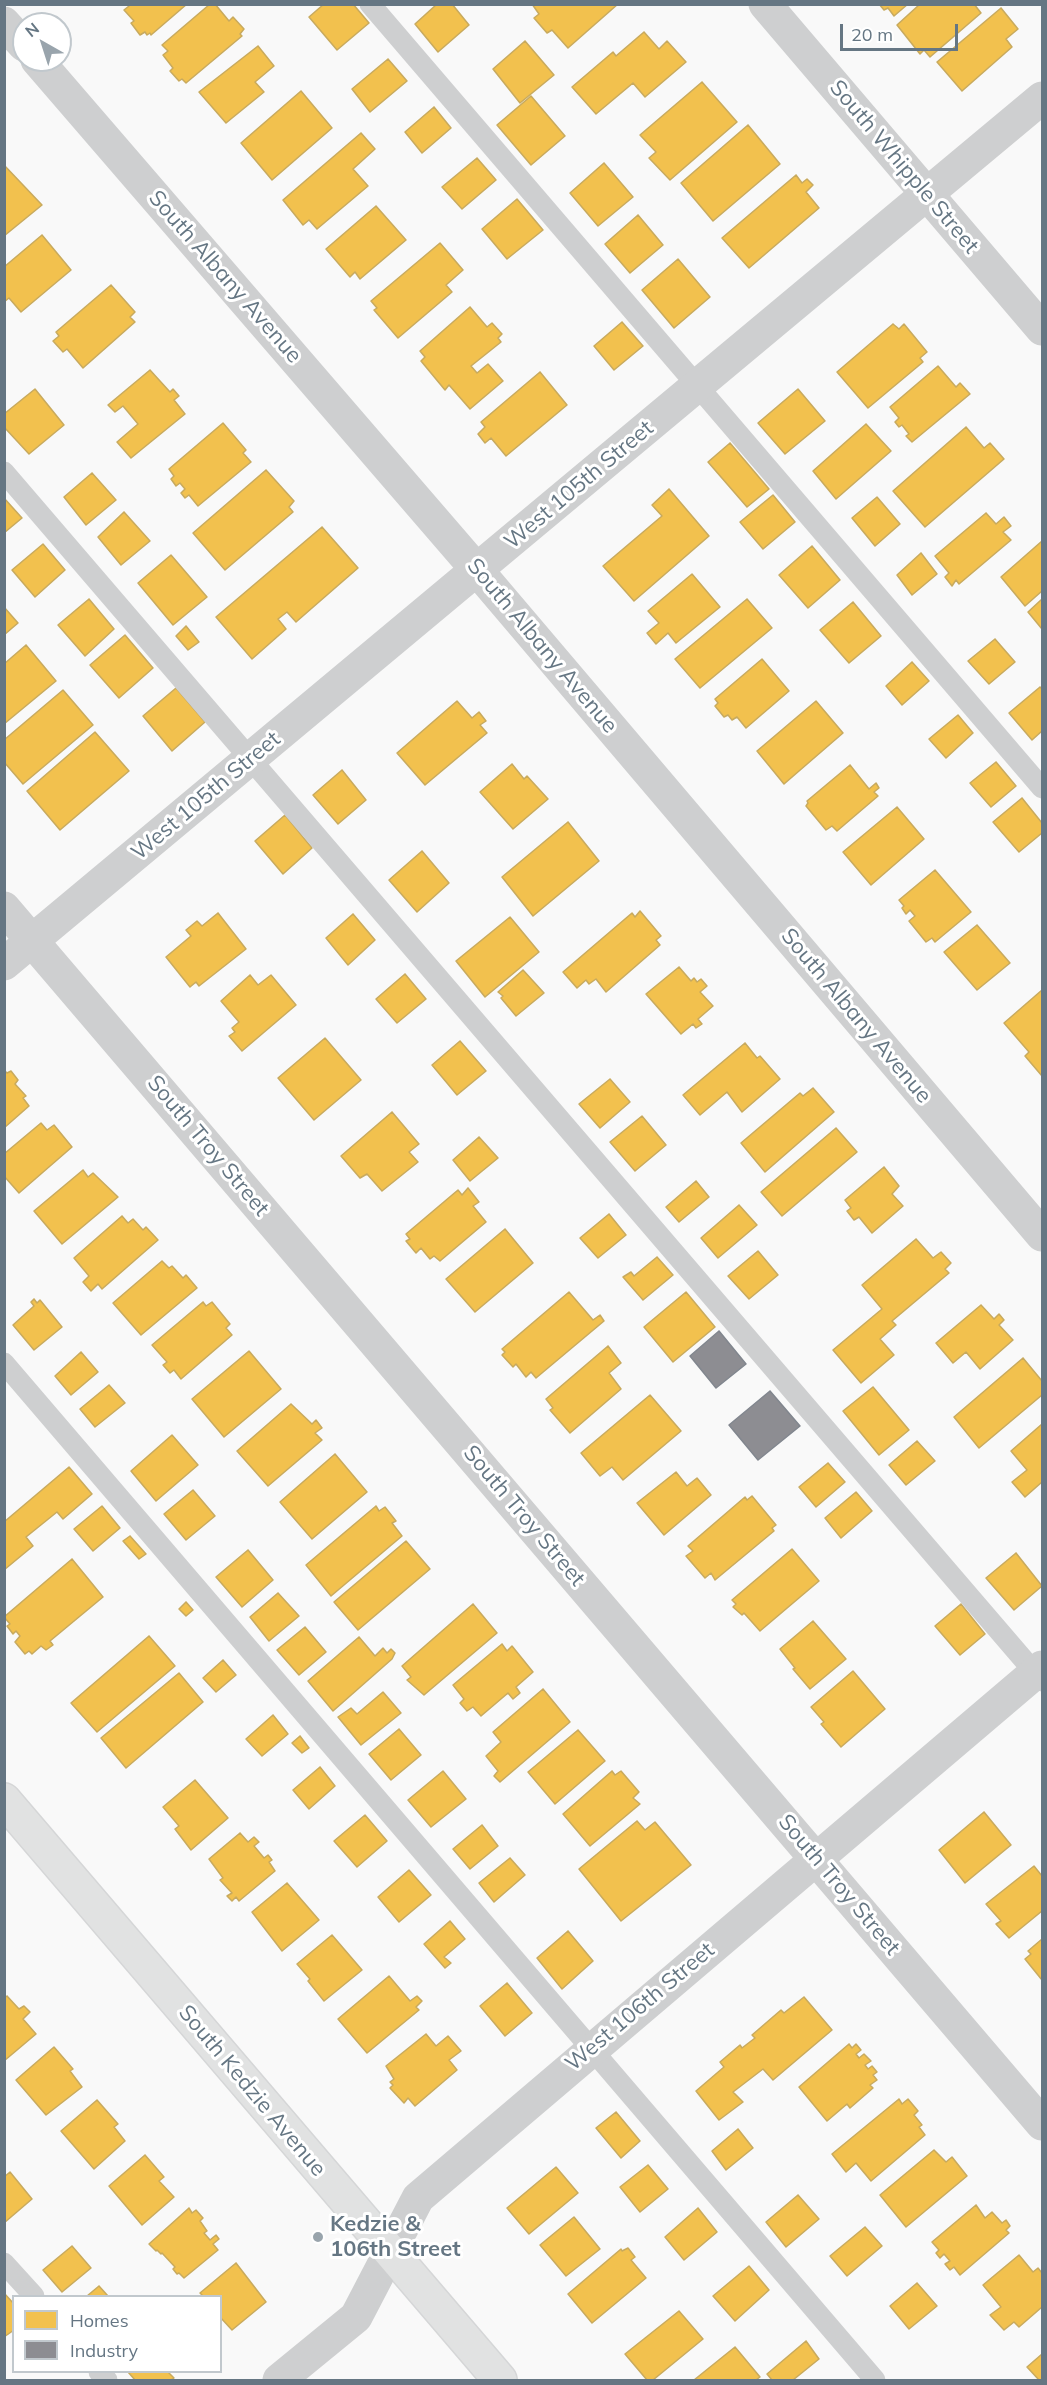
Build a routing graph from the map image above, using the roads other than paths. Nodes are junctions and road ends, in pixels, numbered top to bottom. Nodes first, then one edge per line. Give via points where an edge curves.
1 (370, 4) edge
2 (765, 4) edge
3 (47, 72) edge
4 (1042, 98) edge
5 (928, 194) junction
6 (1042, 329) edge
7 (697, 386) junction
8 (4, 472) edge
9 (477, 570) junction
10 (250, 759) junction
11 (1042, 788) edge
12 (4, 908) edge
13 (33, 940) junction
14 (4, 964) edge
15 (1042, 1235) edge
16 (4, 1364) edge
17 (1040, 1674) edge
18 (4, 1800) edge
19 (816, 1858) junction
20 (591, 2049) junction
21 (1042, 2124) edge
22 (390, 2252) junction
23 (4, 2262) edge
24 (33, 2295) edge
25 (279, 2380) edge
26 (500, 2380) edge
27 (875, 2380) edge

1 - 7 lane
2 - 5 street, South Whipple Street
3 - 9 street, South Albany Avenue
4 - 5 street, West 105th Street
5 - 6 street, South Whipple Street
5 - 7 street, West 105th Street
7 - 9 street, West 105th Street
7 - 11 lane
8 - 10 lane
9 - 10 street, West 105th Street
9 - 15 street, South Albany Avenue
10 - 13 street, West 105th Street
10 - 17 lane
12 - 13 street, South Troy Street
13 - 14 street, West 105th Street
13 - 19 street, South Troy Street
16 - 20 lane
17 - 19 street, West 106th Street
18 - 22 main road, South Kedzie Avenue
19 - 20 street, West 106th Street
19 - 21 street, South Troy Street
20 - 22 street, West 106th Street via 418,2198
20 - 27 lane
22 - 25 street, West 106th Street via 356,2317
22 - 26 main road, South Kedzie Avenue
23 - 24 lane

